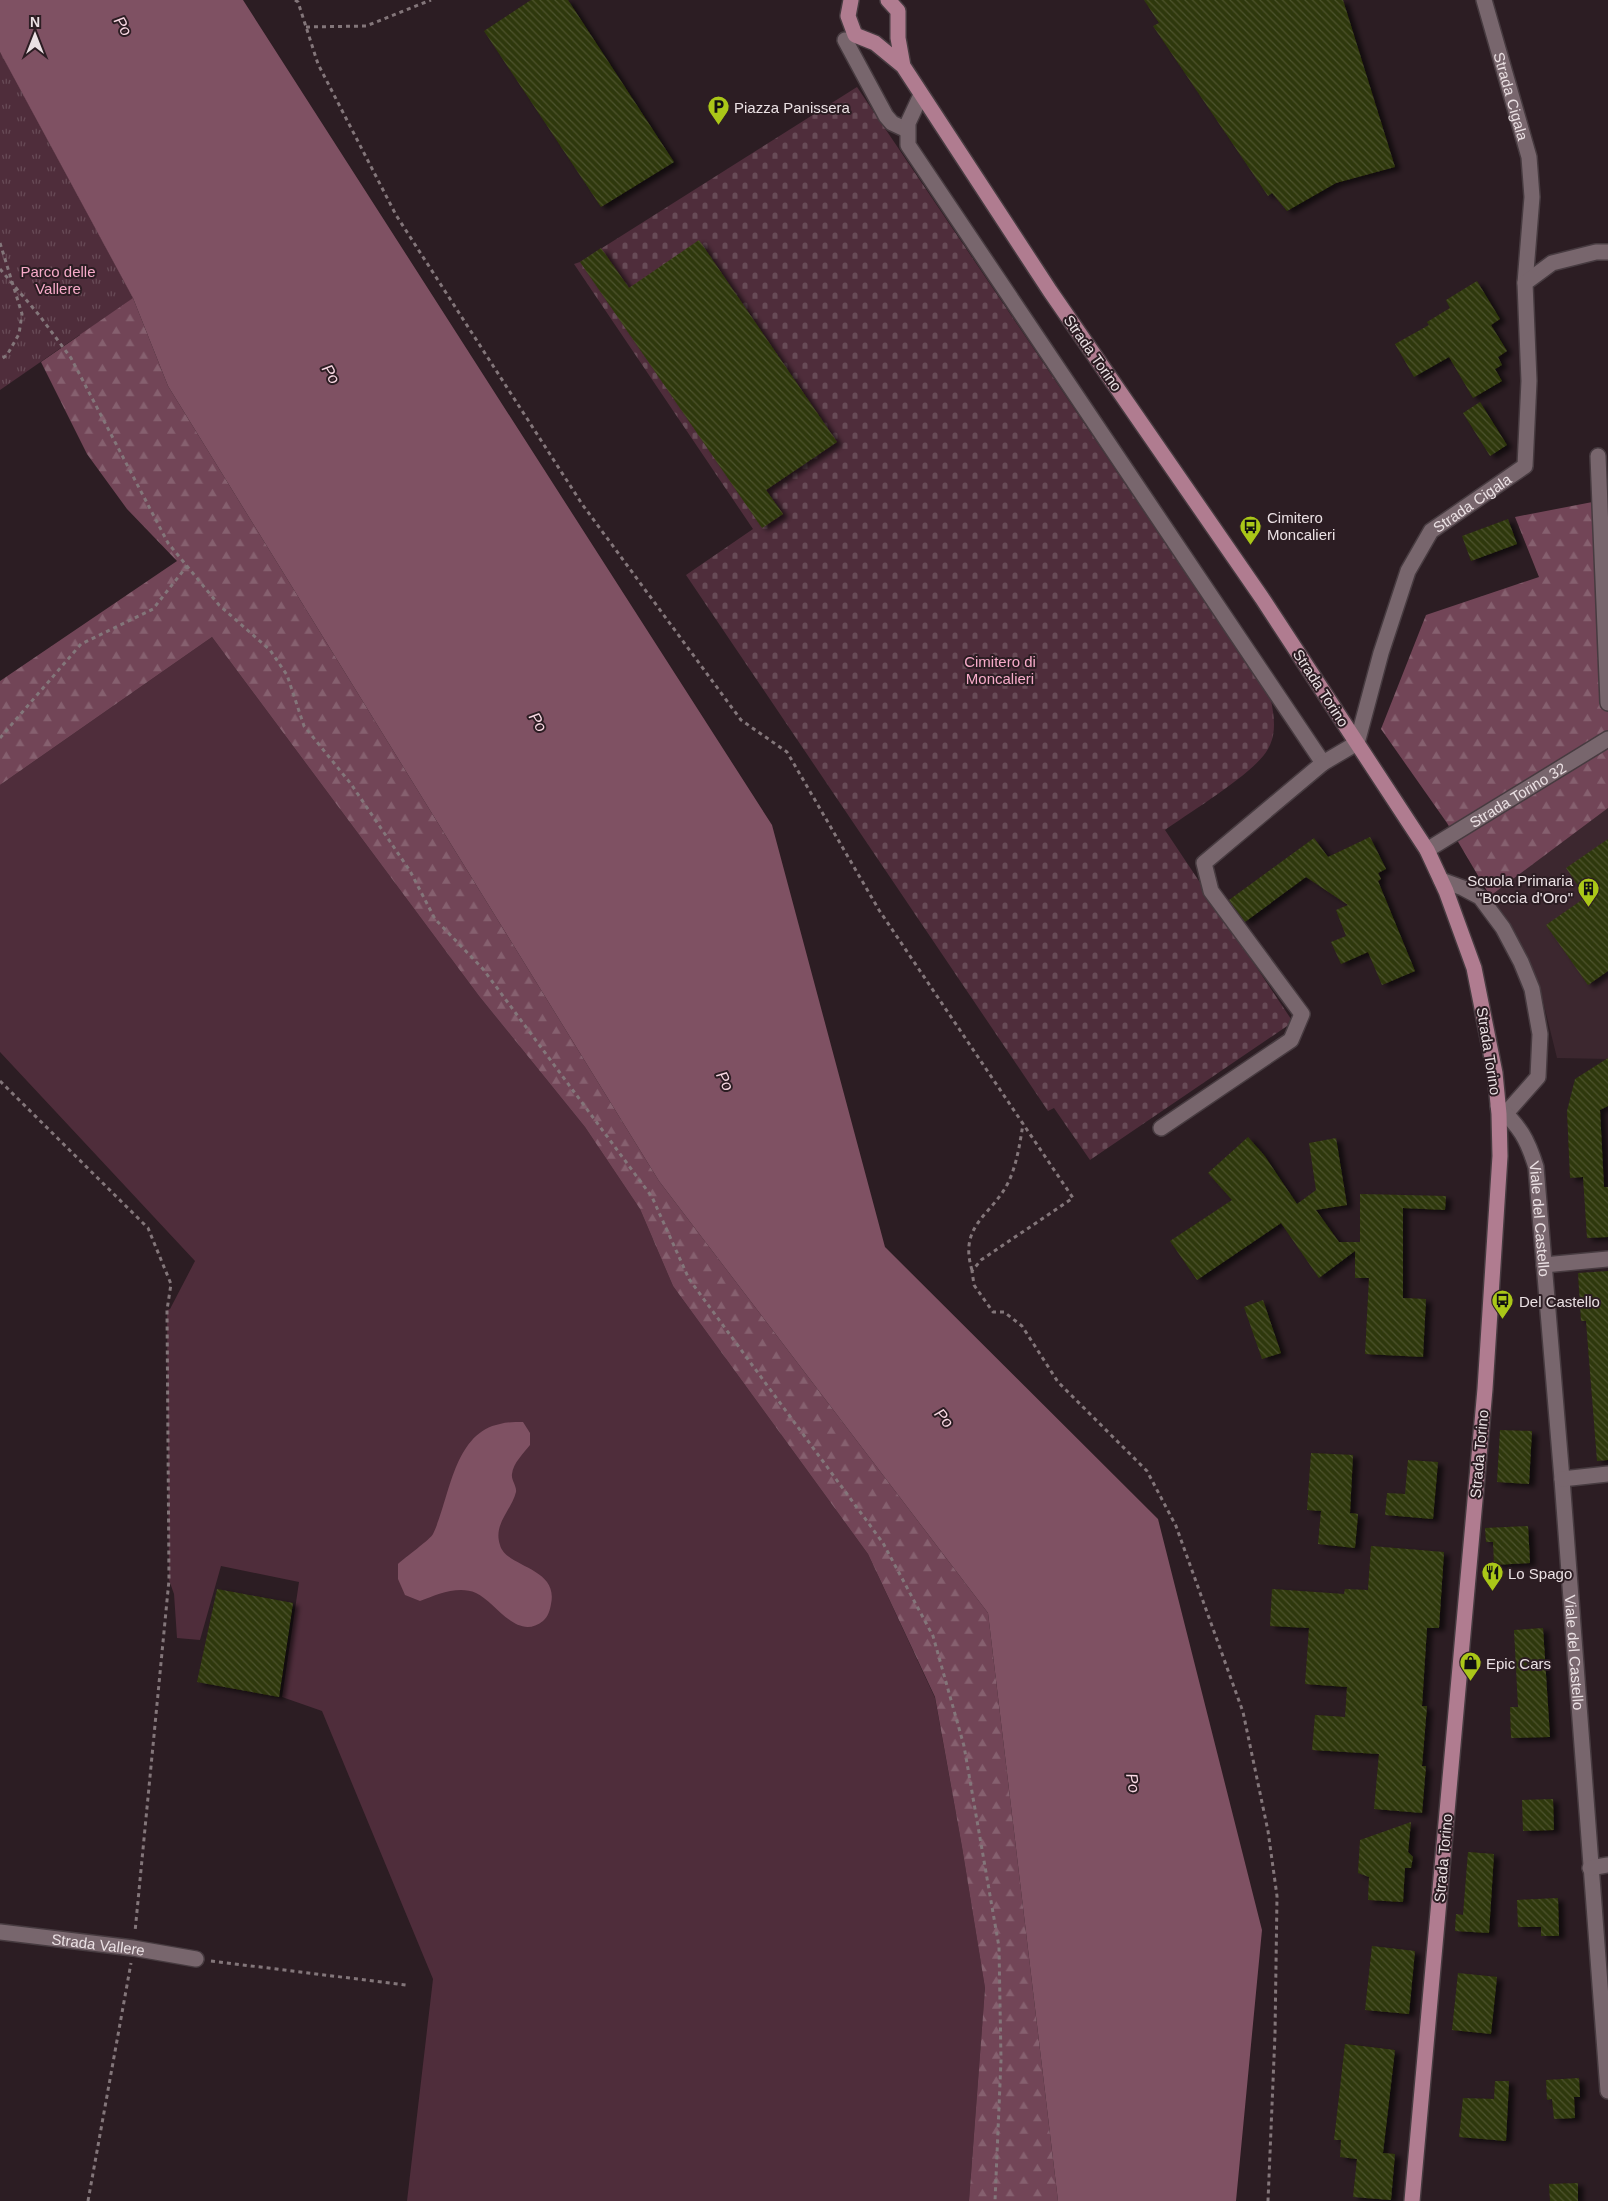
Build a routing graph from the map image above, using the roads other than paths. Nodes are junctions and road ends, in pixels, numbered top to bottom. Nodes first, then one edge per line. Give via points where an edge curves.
1 (851, 0) edge
2 (888, 0) edge
3 (1484, 0) edge
4 (845, 40) dead end
5 (903, 66) junction
6 (921, 95) junction
7 (907, 130) junction
8 (1608, 252) edge
9 (1525, 283) junction
10 (1598, 456) dead end
11 (1608, 704) edge
12 (1608, 739) edge
13 (1357, 743) junction
14 (1323, 763) junction
15 (1427, 850) junction
16 (1441, 880) junction
17 (1501, 1114) junction
18 (1162, 1128) dead end
19 (1608, 1259) edge
20 (1544, 1265) junction
21 (1608, 1474) edge
22 (1562, 1479) junction
23 (1608, 1865) edge
24 (1590, 1868) junction
25 (0, 1932) edge
26 (196, 1959) road end
27 (1604, 1997) edge
28 (1608, 2091) edge
29 (1412, 2201) edge

1 - 5 main road, Strada Torino via 848,16 855,34 875,42
2 - 5 main road, Strada Torino via 898,11
3 - 9 street, Strada Cigala via 1529,157 1532,197
4 - 7 street via 886,116
5 - 6 main road, Strada Torino
6 - 7 street
6 - 13 main road, Strada Torino
7 - 14 street via 908,144
8 - 9 street via 1552,263
9 - 13 street, Strada Cigala via 1529,381 1525,466 1430,531 1408,570
10 - 11 street
12 - 15 street, Strada Torino 32
13 - 14 street
13 - 15 main road, Strada Torino
14 - 18 street via 1204,863 1211,891 1302,1014 1291,1040
15 - 16 main road, Strada Torino
16 - 17 main road, Strada Torino via 1474,968
16 - 17 street via 1480,897 1503,928 1532,989 1540,1034 1538,1077
17 - 20 street, Viale del Castello via 1516,1124 1529,1144 1536,1167
17 - 29 main road, Strada Torino via 1485,1389
19 - 20 street
20 - 22 street, Viale del Castello
21 - 22 street
22 - 24 street, Viale del Castello
23 - 24 street
24 - 27 street, Viale del Castello
25 - 26 street, Strada Vallere
27 - 28 street, Viale del Castello

